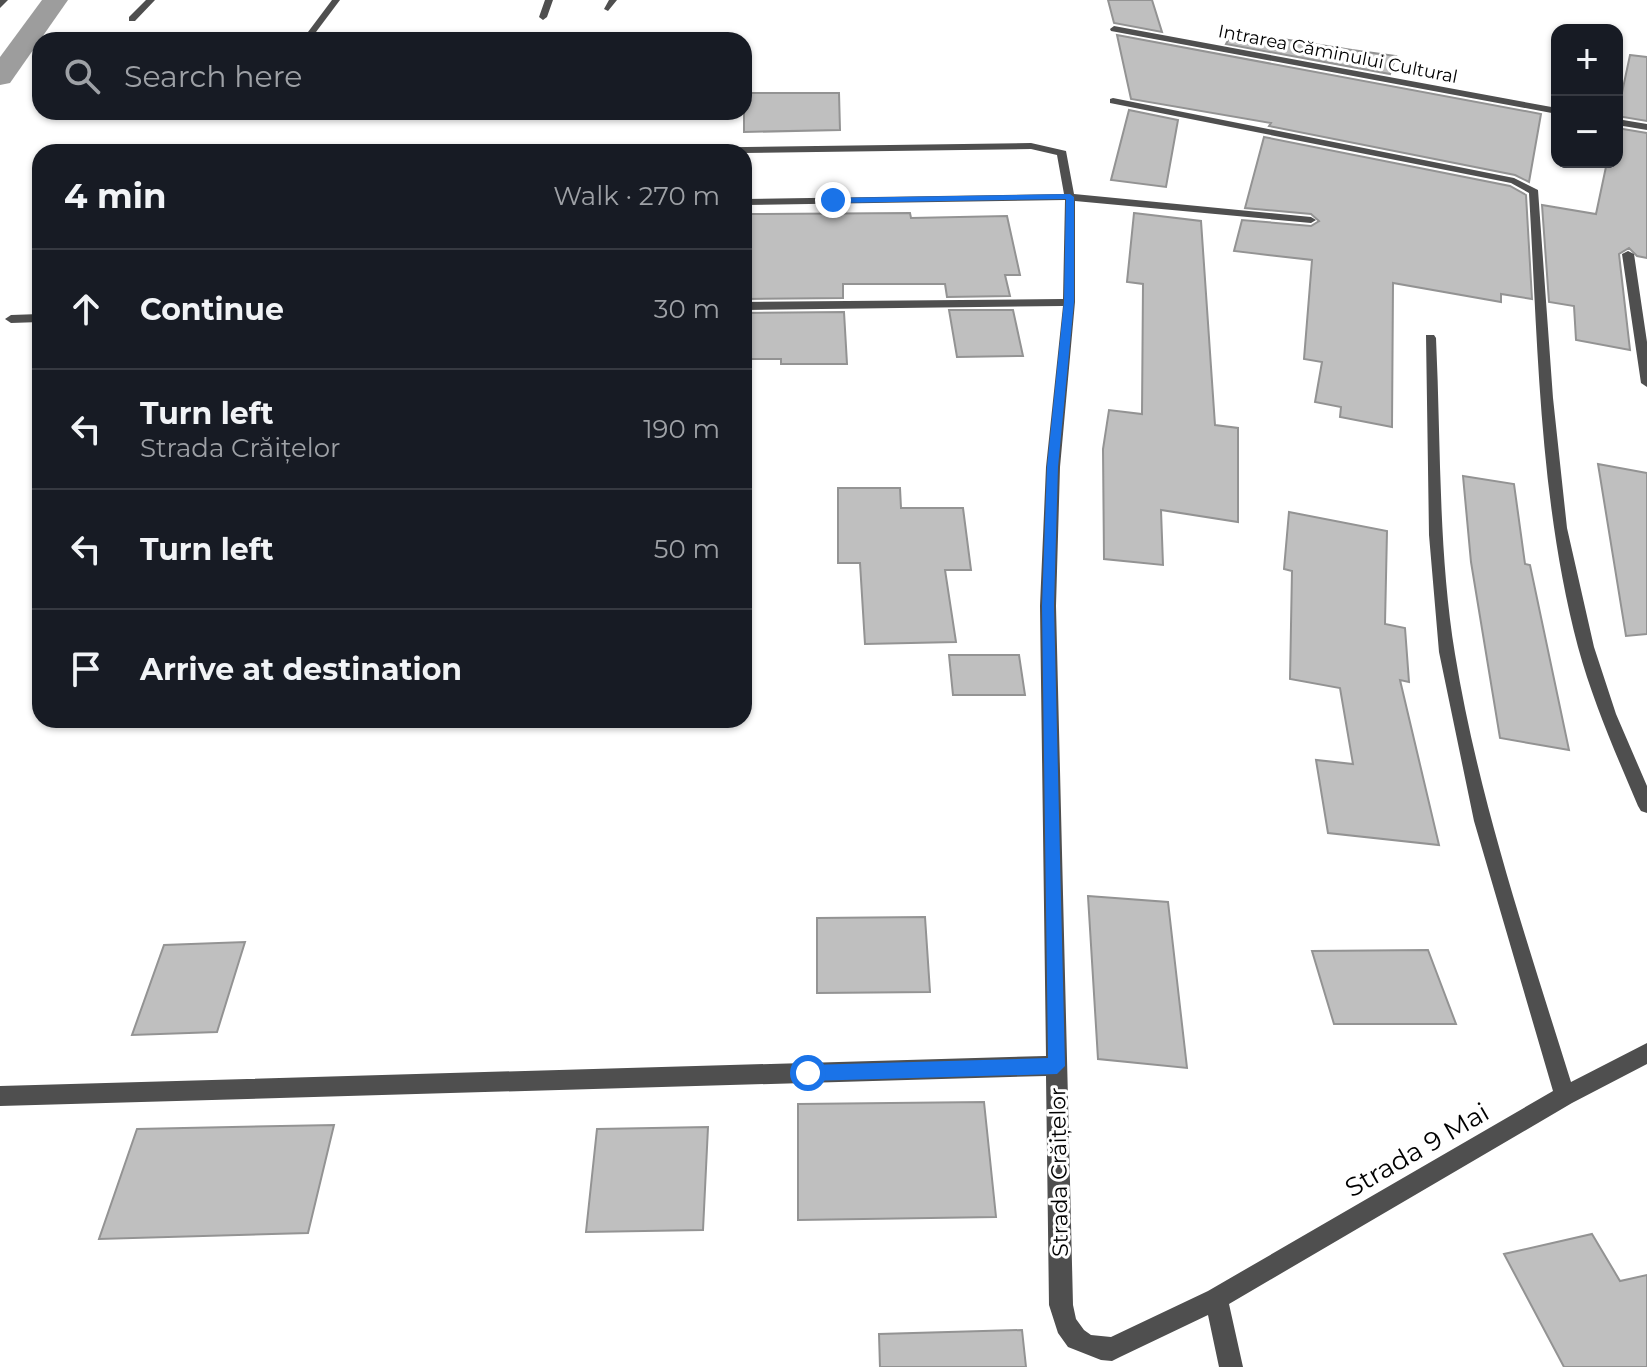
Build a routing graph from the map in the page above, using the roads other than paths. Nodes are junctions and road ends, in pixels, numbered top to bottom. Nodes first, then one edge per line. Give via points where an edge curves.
1 (4, 0) edge
2 (151, 0) edge
3 (336, 0) edge
4 (549, 0) edge
5 (0, 6) edge
6 (543, 17) dead end
7 (132, 19) dead end
8 (1114, 29) dead end
9 (312, 32) edge
10 (1113, 101) dead end
11 (1551, 110) edge
12 (1623, 123) edge
13 (1647, 127) edge
14 (752, 150) edge
15 (1070, 197) junction
16 (752, 202) edge
17 (1311, 220) dead end
18 (1628, 254) dead end
19 (1069, 302) junction
20 (752, 306) edge
21 (32, 318) edge
22 (11, 319) dead end
23 (1430, 338) dead end
24 (1647, 383) edge
25 (1647, 806) edge
26 (1647, 1053) edge
27 (1057, 1066) junction
28 (0, 1096) edge
29 (1565, 1096) junction
30 (1216, 1299) junction
31 (1231, 1367) edge

1 - 5 street
2 - 7 street
3 - 9 street
4 - 6 street
8 - 11 street, Intrarea Căminului Cultural
10 - 25 street via 1514,181 1534,192 1560,528 1586,647
12 - 13 street
14 - 15 street, Strada Crăițelor via 1052,148 1062,153
15 - 16 street
15 - 17 street
15 - 19 street, Strada Crăițelor
18 - 24 street
19 - 20 street
19 - 27 street, Strada Crăițelor via 1053,467 1048,606
21 - 22 street
23 - 29 street via 1437,568 1462,738
26 - 29 street, Strada 9 Mai
27 - 28 street
27 - 30 street, Strada Crăițelor via 1063,1324 1093,1349 1112,1349
29 - 30 street, Strada 9 Mai
30 - 31 street

